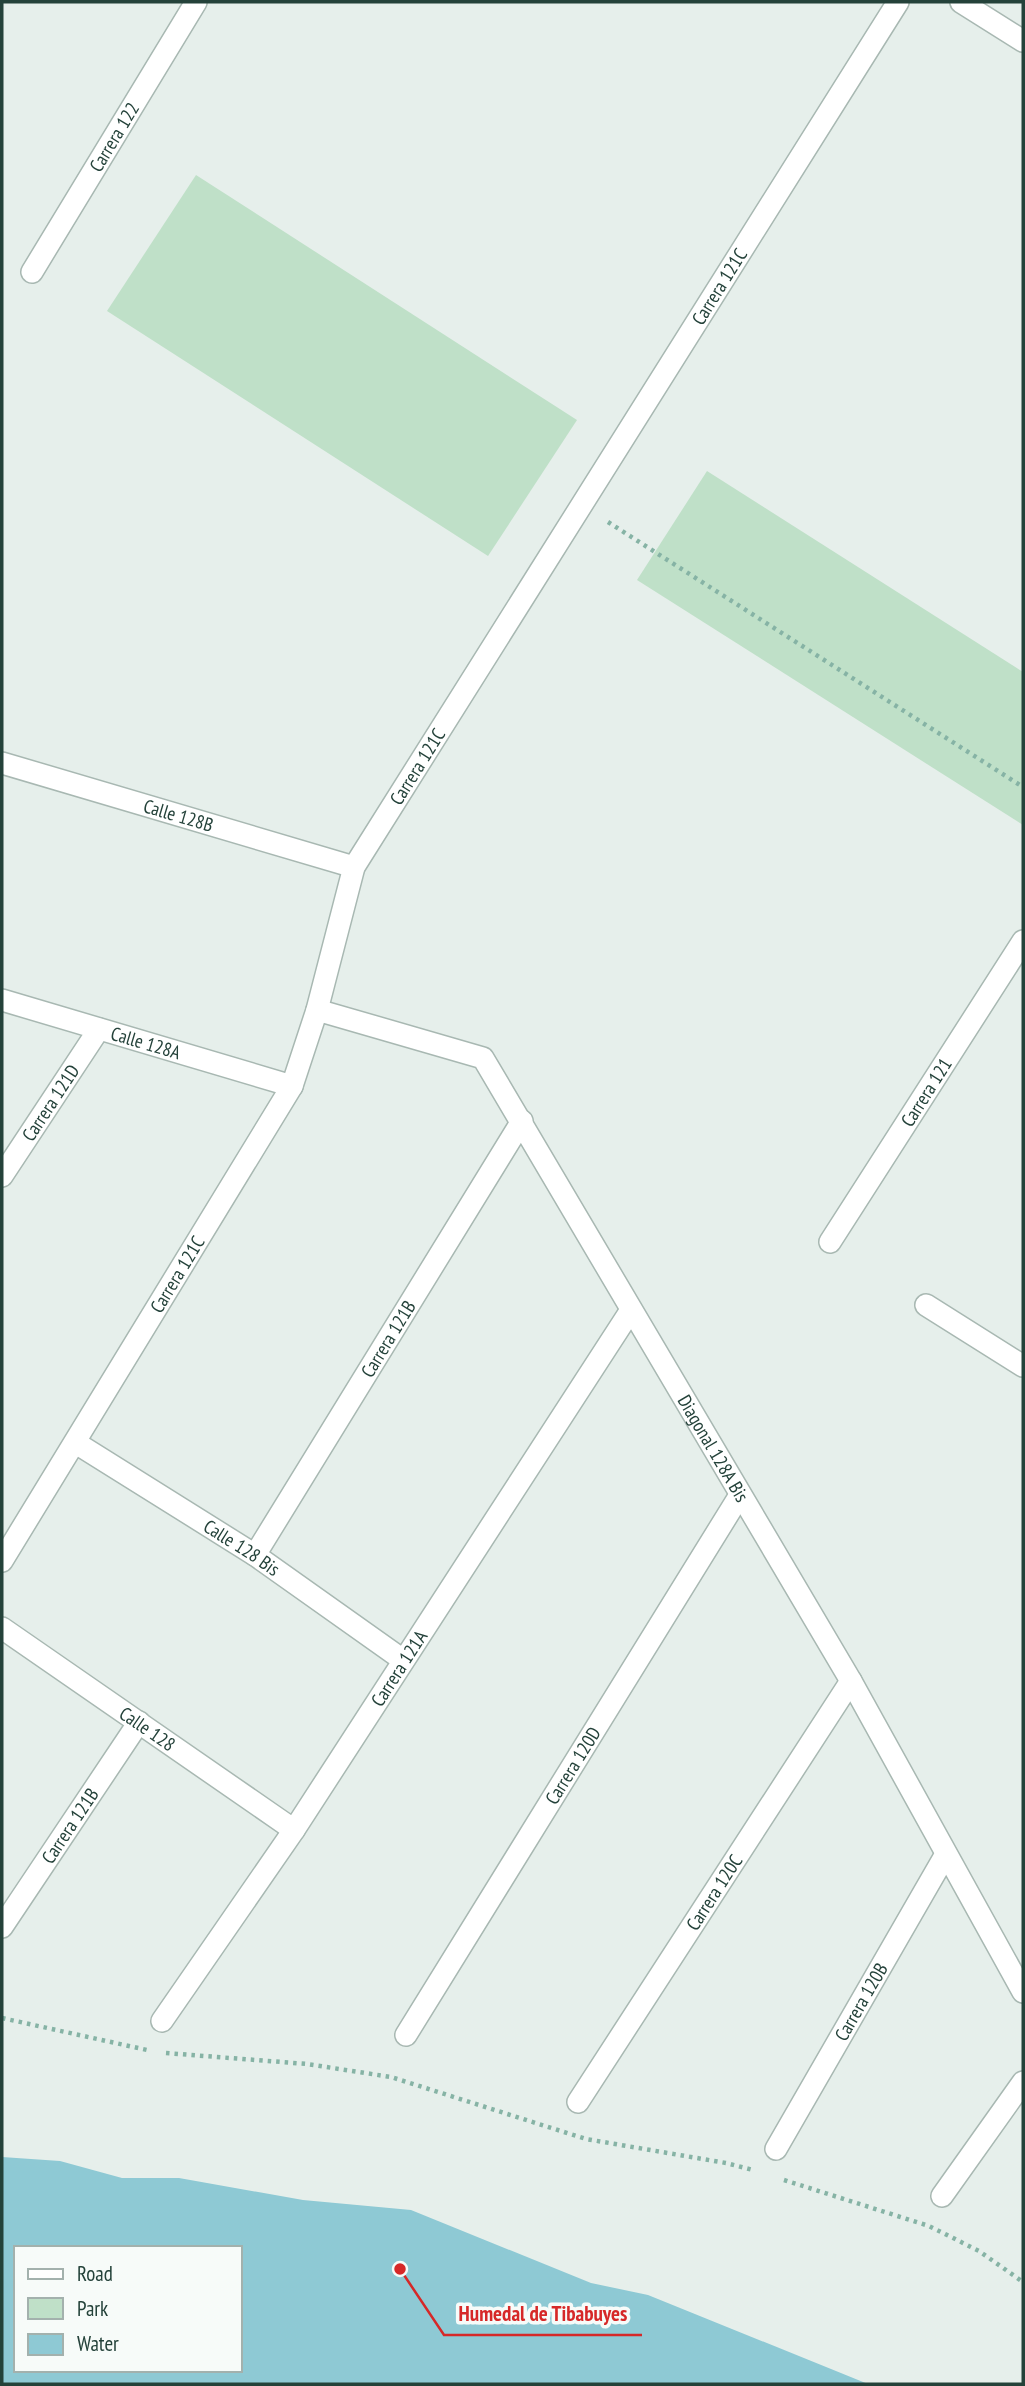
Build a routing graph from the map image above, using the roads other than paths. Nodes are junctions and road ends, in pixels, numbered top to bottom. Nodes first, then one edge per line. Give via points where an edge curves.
1 (196, 2) edge
2 (898, 2) edge
3 (961, 2) edge
4 (1023, 41) edge
5 (32, 272) dead end
6 (2, 763) edge
7 (354, 867) junction
8 (1023, 941) edge
9 (2, 1000) edge
10 (317, 1010) junction
11 (99, 1029) junction
12 (292, 1086) junction
13 (522, 1121) junction
14 (2, 1177) edge
15 (830, 1242) dead end
16 (926, 1305) dead end
17 (631, 1310) junction
18 (1023, 1366) edge
19 (76, 1443) junction
20 (740, 1495) junction
21 (255, 1555) junction
22 (2, 1561) edge
23 (2, 1628) edge
24 (403, 1660) junction
25 (851, 1681) junction
26 (139, 1722) junction
27 (294, 1830) junction
28 (946, 1854) junction
29 (2, 1927) edge
30 (1023, 1992) edge
31 (162, 2021) dead end
32 (406, 2035) dead end
33 (1023, 2082) edge
34 (578, 2102) dead end
35 (776, 2149) dead end
36 (942, 2196) dead end

1 - 5 street, Carrera 122
2 - 7 street, Carrera 121C
3 - 4 street
6 - 7 street, Calle 128B
7 - 10 street, Carrera 121C
8 - 15 street, Carrera 121
9 - 11 street, Calle 128A
10 - 12 street, Carrera 121C
10 - 13 street, Diagonal 128A Bis via 483,1058
11 - 12 street, Calle 128A
11 - 14 street, Carrera 121D
12 - 19 street, Carrera 121C
13 - 17 street, Diagonal 128A Bis
13 - 21 street, Carrera 121B
16 - 18 street
17 - 20 street, Diagonal 128A Bis
17 - 24 street, Carrera 121A
19 - 21 street, Calle 128 Bis
19 - 22 street, Carrera 121C
20 - 25 street, Diagonal 128A Bis
20 - 32 street, Carrera 120D
21 - 24 street, Calle 128 Bis
23 - 26 street, Calle 128
24 - 27 street, Carrera 121A
25 - 28 street, Diagonal 128A Bis
25 - 34 street, Carrera 120C
26 - 27 street, Calle 128
26 - 29 street, Carrera 121B
27 - 31 street, Carrera 121A
28 - 30 street, Diagonal 128A Bis
28 - 35 street, Carrera 120B
33 - 36 street

